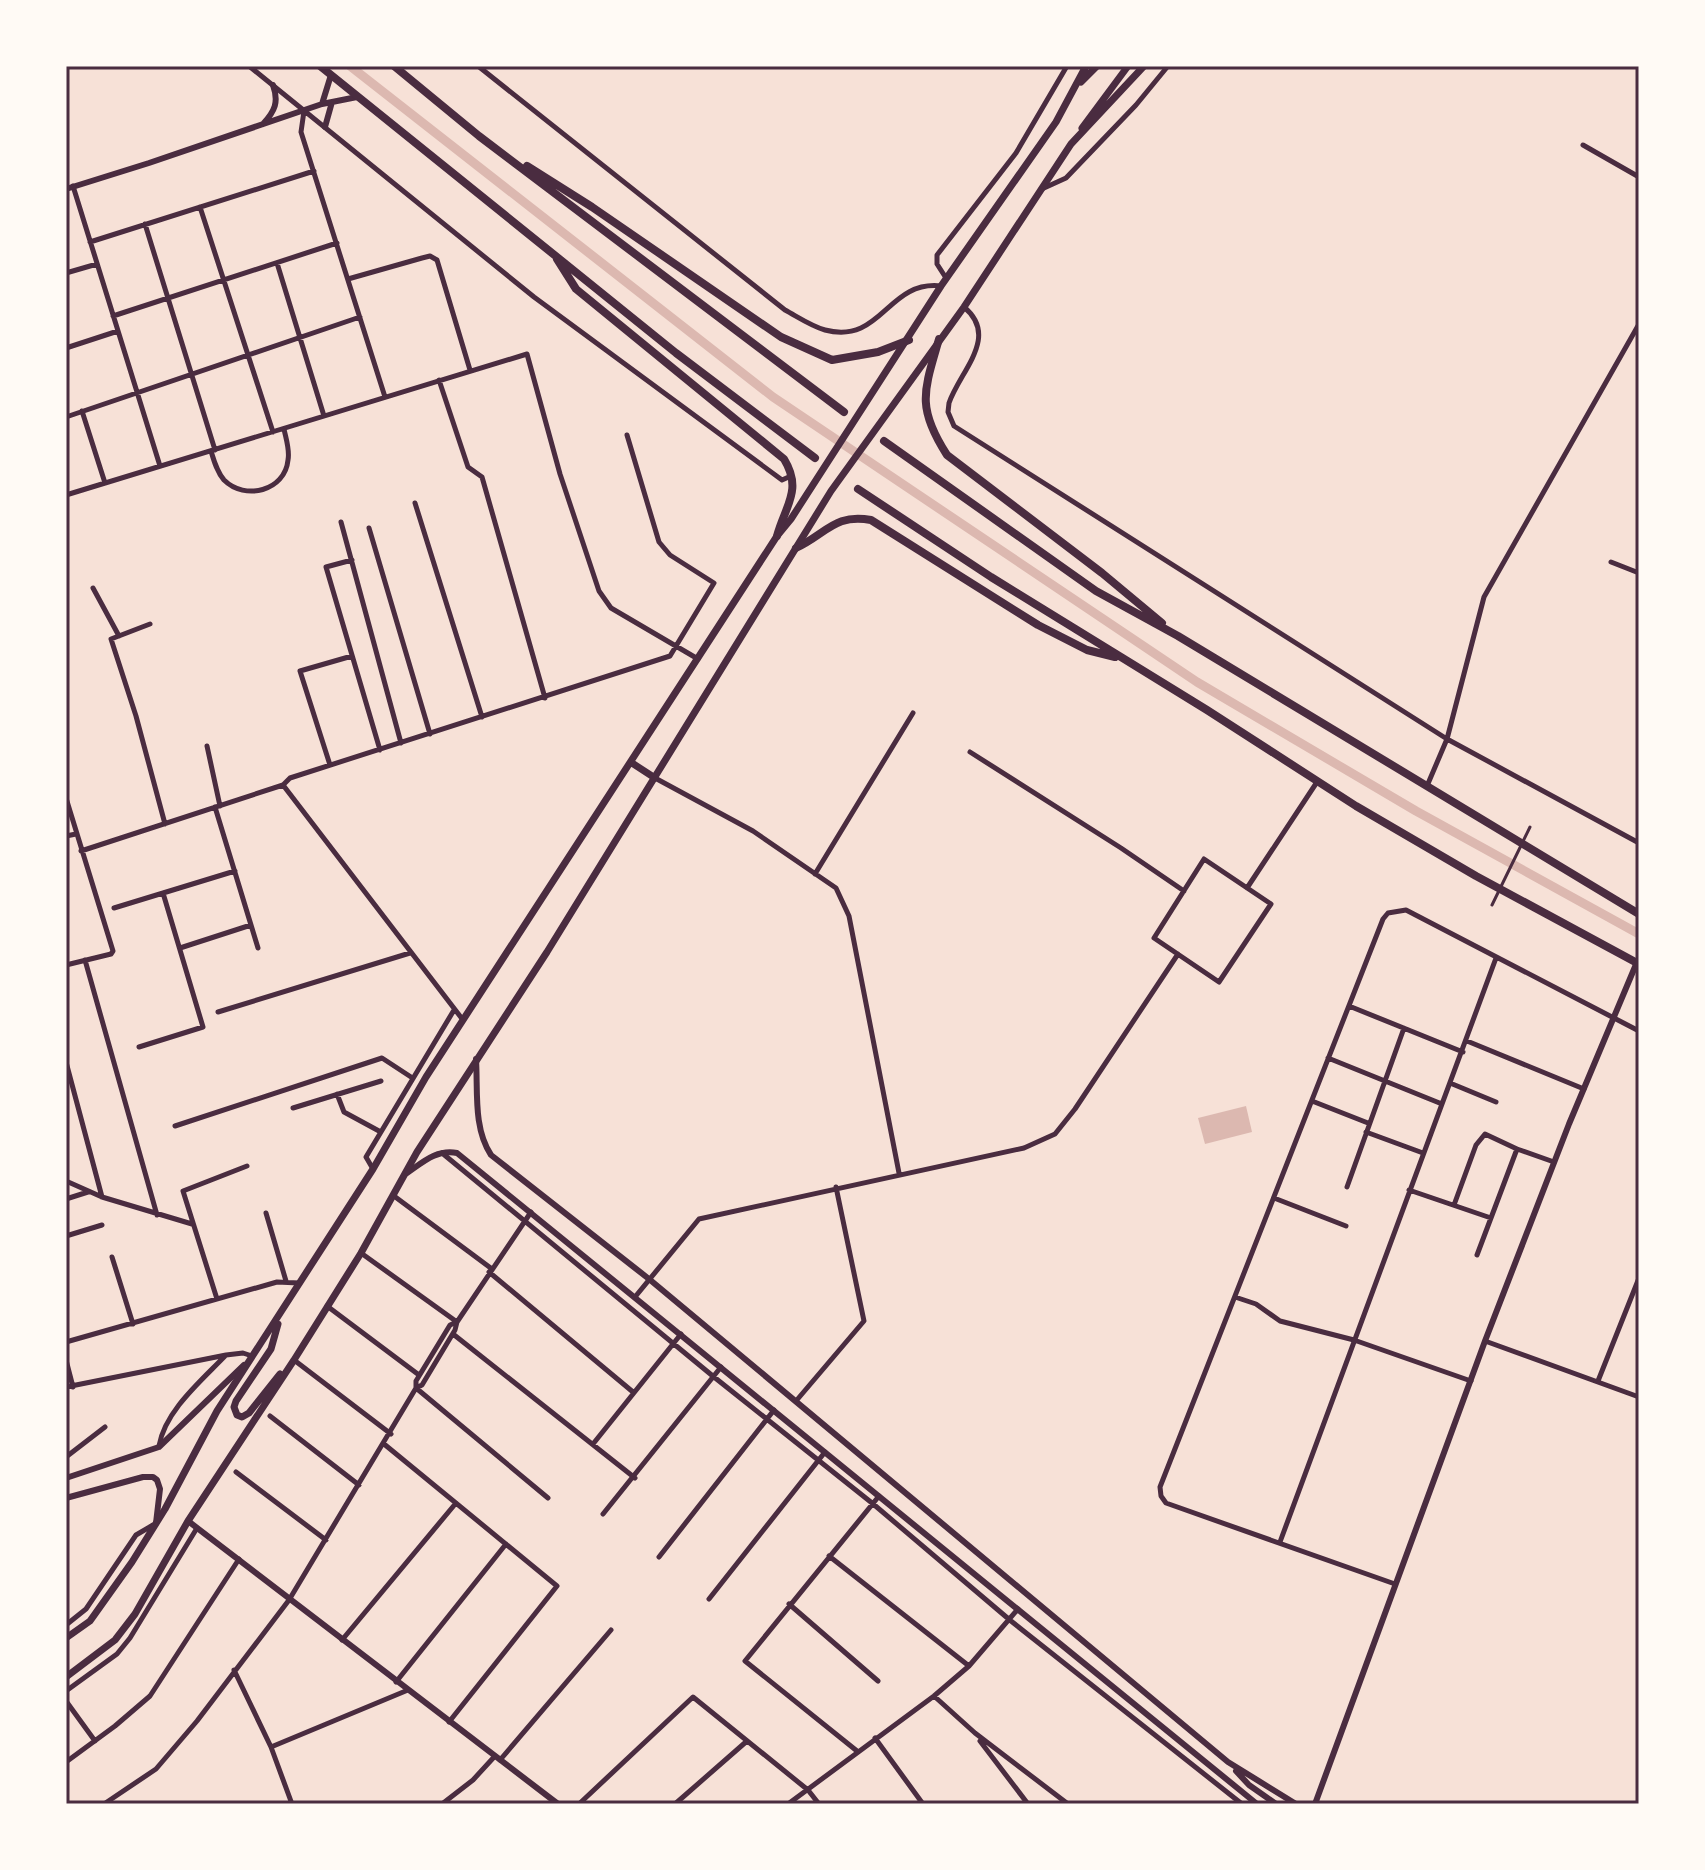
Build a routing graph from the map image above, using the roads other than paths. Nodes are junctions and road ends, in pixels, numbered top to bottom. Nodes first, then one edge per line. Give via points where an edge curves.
1 (249, 66) edge
2 (320, 66) edge
3 (394, 66) edge
4 (478, 66) edge
5 (1067, 66) edge
6 (1086, 66) edge
7 (1097, 66) edge
8 (1128, 66) edge
9 (1144, 66) edge
10 (1168, 66) edge
11 (331, 75) junction
12 (273, 85) junction
13 (1076, 86) junction
14 (357, 97) junction
15 (332, 102) junction
16 (322, 104) junction
17 (304, 110) junction
18 (262, 125) junction
19 (325, 127) junction
20 (479, 136) junction
21 (1077, 137) junction
22 (1583, 145) dead end
23 (314, 171) junction
24 (1639, 177) edge
25 (69, 188) edge
26 (1043, 189) junction
27 (200, 207) junction
28 (145, 224) junction
29 (90, 242) junction
30 (337, 243) junction
31 (552, 252) junction
32 (277, 263) junction
33 (97, 264) junction
34 (66, 273) edge
35 (348, 279) junction
36 (224, 280) junction
37 (944, 283) junction
38 (168, 299) junction
39 (964, 307) junction
40 (113, 316) junction
41 (360, 317) junction
42 (1639, 324) edge
43 (118, 331) junction
44 (300, 337) junction
45 (939, 339) junction
46 (909, 340) junction
47 (66, 348) edge
48 (249, 355) junction
49 (470, 370) junction
50 (190, 374) junction
51 (439, 380) junction
52 (137, 391) junction
53 (385, 397) junction
54 (82, 411) junction
55 (844, 412) dead end
56 (324, 416) junction
57 (66, 417) edge
58 (284, 429) junction
59 (273, 432) junction
60 (627, 435) dead end
61 (884, 441) dead end
62 (213, 451) junction
63 (815, 458) dead end
64 (160, 466) junction
65 (792, 476) junction
66 (105, 483) junction
67 (858, 489) dead end
68 (66, 495) edge
69 (415, 503) dead end
70 (341, 522) dead end
71 (369, 528) dead end
72 (777, 536) junction
73 (796, 548) junction
74 (352, 560) junction
75 (1611, 562) dead end
76 (1639, 573) edge
77 (93, 588) dead end
78 (150, 624) dead end
79 (119, 636) junction
80 (1178, 636) junction
81 (675, 648) junction
82 (352, 656) junction
83 (1123, 659) junction
84 (699, 660) junction
85 (545, 698) junction
86 (913, 713) dead end
87 (482, 717) junction
88 (430, 734) junction
89 (1447, 739) junction
90 (401, 743) junction
91 (207, 746) dead end
92 (380, 750) junction
93 (970, 752) dead end
94 (632, 763) junction
95 (330, 765) junction
96 (655, 778) junction
97 (1317, 782) junction
98 (283, 785) junction
99 (1427, 786) junction
100 (66, 798) edge
101 (218, 806) junction
102 (165, 824) junction
103 (1530, 827) dead end
104 (76, 834) junction
105 (66, 836) edge
106 (1639, 843) edge
107 (81, 851) junction
108 (235, 871) junction
109 (815, 874) junction
110 (1247, 888) junction
111 (1184, 891) junction
112 (163, 893) junction
113 (1492, 905) dead end
114 (114, 908) dead end
115 (1639, 914) edge
116 (251, 925) junction
117 (180, 948) junction
118 (258, 948) dead end
119 (410, 953) junction
120 (1178, 954) junction
121 (1496, 958) junction
122 (85, 960) junction
123 (1638, 963) edge
124 (66, 965) edge
125 (1349, 1006) junction
126 (454, 1010) junction
127 (218, 1012) dead end
128 (463, 1020) junction
129 (1613, 1020) junction
130 (1404, 1028) junction
131 (1639, 1031) edge
132 (1467, 1041) junction
133 (139, 1047) dead end
134 (1463, 1052) junction
135 (1328, 1058) junction
136 (476, 1059) junction
137 (66, 1062) edge
138 (68, 1077) edge
139 (411, 1077) junction
140 (381, 1081) dead end
141 (1384, 1083) junction
142 (1450, 1083) junction
143 (1584, 1089) junction
144 (337, 1094) junction
145 (1312, 1101) junction
146 (1496, 1102) dead end
147 (1442, 1104) junction
148 (293, 1108) dead end
149 (1368, 1123) junction
150 (175, 1126) dead end
151 (379, 1131) junction
152 (1366, 1132) junction
153 (1517, 1149) junction
154 (442, 1152) junction
155 (1423, 1153) junction
156 (1554, 1162) junction
157 (247, 1166) dead end
158 (373, 1169) junction
159 (407, 1173) junction
160 (899, 1173) junction
161 (66, 1181) edge
162 (836, 1187) junction
163 (1347, 1187) dead end
164 (1409, 1190) junction
165 (90, 1192) junction
166 (394, 1196) junction
167 (102, 1197) junction
168 (1274, 1198) junction
169 (66, 1199) edge
170 (1454, 1205) junction
171 (531, 1212) junction
172 (266, 1213) dead end
173 (157, 1215) junction
174 (1491, 1218) junction
175 (525, 1220) junction
176 (102, 1225) dead end
177 (193, 1225) junction
178 (1346, 1226) dead end
179 (66, 1236) edge
180 (361, 1253) junction
181 (1477, 1255) dead end
182 (112, 1257) dead end
183 (491, 1270) junction
184 (1639, 1278) edge
185 (649, 1279) junction
186 (286, 1281) junction
187 (300, 1284) junction
188 (635, 1297) junction
189 (1235, 1297) junction
190 (217, 1299) junction
191 (327, 1305) junction
192 (281, 1313) junction
193 (457, 1322) junction
194 (133, 1324) junction
195 (453, 1334) junction
196 (681, 1334) junction
197 (1354, 1340) junction
198 (1485, 1341) junction
199 (66, 1342) edge
200 (673, 1343) junction
201 (226, 1355) junction
202 (252, 1356) junction
203 (66, 1360) edge
204 (294, 1360) junction
205 (246, 1363) junction
206 (721, 1367) junction
207 (286, 1372) junction
208 (419, 1375) junction
209 (714, 1377) junction
210 (1471, 1381) junction
211 (1598, 1381) junction
212 (69, 1387) edge
213 (416, 1388) junction
214 (633, 1392) junction
215 (1639, 1397) edge
216 (796, 1401) junction
217 (774, 1410) junction
218 (270, 1416) dead end
219 (768, 1419) junction
220 (105, 1427) dead end
221 (391, 1434) junction
222 (384, 1444) junction
223 (593, 1444) junction
224 (159, 1447) junction
225 (825, 1452) junction
226 (66, 1457) edge
227 (819, 1459) junction
228 (236, 1472) dead end
229 (66, 1478) edge
230 (635, 1478) junction
231 (359, 1485) junction
232 (879, 1496) junction
233 (66, 1498) edge
234 (548, 1498) dead end
235 (456, 1503) junction
236 (872, 1503) junction
237 (603, 1514) dead end
238 (188, 1521) junction
239 (156, 1523) junction
240 (197, 1528) junction
241 (326, 1540) junction
242 (1280, 1542) junction
243 (506, 1544) junction
244 (829, 1556) junction
245 (659, 1557) dead end
246 (240, 1558) junction
247 (1395, 1584) junction
248 (709, 1599) dead end
249 (289, 1600) junction
250 (789, 1604) junction
251 (1018, 1609) junction
252 (1011, 1621) junction
253 (66, 1625) edge
254 (611, 1630) dead end
255 (69, 1636) edge
256 (342, 1640) junction
257 (969, 1666) junction
258 (234, 1670) junction
259 (66, 1677) edge
260 (878, 1681) dead end
261 (396, 1682) junction
262 (408, 1690) junction
263 (66, 1691) edge
264 (934, 1696) junction
265 (66, 1701) edge
266 (449, 1722) junction
267 (975, 1733) junction
268 (875, 1738) junction
269 (95, 1741) junction
270 (747, 1741) junction
271 (271, 1747) junction
272 (857, 1751) junction
273 (497, 1758) junction
274 (66, 1762) edge
275 (1228, 1762) junction
276 (808, 1790) junction
277 (106, 1803) edge
278 (292, 1804) edge
279 (442, 1804) edge
280 (558, 1804) edge
281 (579, 1804) edge
282 (675, 1804) edge
283 (788, 1804) edge
284 (819, 1804) edge
285 (923, 1804) edge
286 (1028, 1804) edge
287 (1068, 1804) edge
288 (1242, 1804) edge
289 (1257, 1804) edge
290 (1276, 1804) edge
291 (1296, 1804) edge
292 (1315, 1804) edge

1 - 12 street
2 - 11 highway
3 - 20 highway
4 - 37 street via 785,310 816,327 859,330 907,291
5 - 37 street via 1016,153 937,255
6 - 13 main road
7 - 13 main road
8 - 21 main road
9 - 21 main road
10 - 26 street via 1066,178
11 - 14 highway
11 - 16 main road
12 - 17 street
12 - 18 main road via 275,110
13 - 37 main road
14 - 15 main road
14 - 31 highway
15 - 16 main road
15 - 19 main road
16 - 17 main road
17 - 18 main road
17 - 19 street
17 - 23 street via 301,132
18 - 25 main road
19 - 65 street via 534,297 782,480
20 - 46 highway via 781,337 832,360
20 - 55 highway
21 - 26 main road
22 - 24 street
23 - 27 street
23 - 30 street
25 - 29 street
26 - 39 main road
27 - 28 street
27 - 36 street
28 - 29 street
28 - 38 street
29 - 33 street
30 - 32 street
30 - 35 street
31 - 63 highway
31 - 65 highway via 576,289 775,451
32 - 36 street
32 - 44 street
33 - 34 street
33 - 40 street
35 - 41 street
35 - 49 street via 430,256 437,260
36 - 38 street
36 - 48 street
37 - 46 main road
38 - 40 street
38 - 50 street
39 - 45 main road
39 - 89 street via 977,324 979,344 949,403 954,426
40 - 43 street
41 - 44 street
41 - 53 street
42 - 89 street via 1484,597
43 - 47 street
43 - 52 street
44 - 48 street
44 - 56 street
45 - 73 main road
45 - 80 highway via 925,409 947,455
46 - 72 main road
48 - 50 street
48 - 59 street
49 - 51 street
49 - 81 street via 527,354 599,591 611,608
50 - 52 street
50 - 62 street
51 - 53 street
51 - 85 street via 468,467 482,477
52 - 54 street
52 - 64 street
53 - 56 street
54 - 57 street
54 - 66 street
56 - 58 street
58 - 59 street
58 - 62 street via 286,470 267,489 253,492 224,480
59 - 62 street
60 - 81 street via 659,542 714,583
61 - 80 highway via 1096,591
62 - 64 street
64 - 66 street
65 - 72 highway via 793,493
66 - 68 street
67 - 83 highway
69 - 87 street
70 - 74 street
71 - 88 street
72 - 84 main road
73 - 83 highway via 835,522 871,520 1038,625 1087,650
73 - 96 main road
74 - 82 street via 326,567
74 - 90 street
75 - 76 street
77 - 79 street
78 - 79 street
79 - 102 street via 111,639
80 - 99 highway
81 - 84 street
81 - 85 street via 660,660
82 - 92 street
82 - 95 street via 300,671
83 - 97 highway
84 - 94 main road
85 - 87 street
86 - 109 street
87 - 88 street
88 - 90 street
89 - 99 street
89 - 106 street
90 - 92 street
91 - 101 street
92 - 95 street
93 - 111 street
94 - 96 main road
94 - 128 main road
95 - 98 street
96 - 109 street via 753,831
96 - 136 main road
97 - 110 street
97 - 123 highway
98 - 101 street
98 - 119 street
99 - 115 highway
100 - 104 street
101 - 102 street
101 - 108 street
102 - 107 street
103 - 113 street
104 - 105 street
104 - 107 street
107 - 122 street via 113,946 111,954
108 - 112 street
108 - 116 street
109 - 160 street via 836,888 849,916
110 - 111 street via 1204,859
110 - 120 street via 1271,904 1219,982
111 - 120 street via 1154,938
112 - 114 street
112 - 117 street
116 - 117 street
116 - 118 street
117 - 133 street via 203,1027
119 - 126 street
119 - 127 street
120 - 160 street via 1055,1134 1024,1148
121 - 125 street via 1397,910 1383,919
121 - 129 street
121 - 132 street
122 - 124 street
122 - 173 street
123 - 129 main road
125 - 130 street
125 - 135 street
126 - 128 street
126 - 139 street
128 - 158 main road
129 - 131 street
129 - 143 main road
130 - 134 street
130 - 141 street
132 - 134 street
132 - 143 street
134 - 142 street
135 - 141 street
135 - 145 street
136 - 159 main road
136 - 185 main road via 480,1124 491,1155
137 - 138 street
138 - 167 street
139 - 150 street via 382,1058
139 - 151 street
140 - 144 street
141 - 147 street
141 - 149 street
142 - 146 street
142 - 147 street
143 - 156 main road
144 - 148 street
144 - 151 street via 344,1112
145 - 149 street
145 - 168 street
147 - 155 street
149 - 152 street
151 - 158 street via 366,1157
152 - 155 street
152 - 163 street
153 - 156 street
153 - 170 street via 1485,1134
153 - 174 street
154 - 159 main road
154 - 171 main road via 457,1153
154 - 175 street
155 - 164 street
156 - 198 main road
157 - 177 street via 183,1191
158 - 187 main road
159 - 166 main road
160 - 162 street
161 - 165 street
162 - 185 street via 699,1219
162 - 216 street via 864,1321
164 - 170 street
164 - 197 street
165 - 167 street
165 - 169 street
166 - 180 main road
166 - 183 street
167 - 173 street
168 - 178 street
168 - 189 street
170 - 174 street
171 - 175 street
171 - 188 main road
172 - 186 street
173 - 177 street
174 - 181 street
175 - 183 street
175 - 200 street
176 - 179 street
177 - 190 street
180 - 191 main road
180 - 193 street
182 - 194 street
183 - 193 street
183 - 214 street
184 - 211 street
185 - 188 street
185 - 216 main road
186 - 187 street
186 - 190 street
187 - 192 main road
188 - 196 main road
189 - 197 street via 1280,1321
189 - 242 street via 1160,1487 1161,1496 1166,1503
190 - 194 street
191 - 204 main road
191 - 208 street
192 - 202 main road
192 - 207 main road via 271,1349 236,1401 237,1415 249,1413
193 - 195 street
193 - 208 street
194 - 199 street
195 - 213 street
195 - 223 street
196 - 200 street
196 - 206 main road
197 - 210 street
197 - 242 street
198 - 210 main road
198 - 211 street
200 - 209 street
200 - 214 street
201 - 202 street
201 - 212 street
201 - 224 street via 172,1417
202 - 205 main road
203 - 212 street
204 - 207 main road
204 - 221 street
205 - 224 main road
205 - 239 main road
206 - 209 street
206 - 217 main road
207 - 238 main road
208 - 213 street
209 - 219 street
209 - 230 street
210 - 247 main road
211 - 215 street
213 - 221 street
213 - 234 street
214 - 223 street
216 - 275 main road
217 - 219 street
217 - 225 main road
218 - 231 street
219 - 227 street
219 - 245 street
220 - 226 street
221 - 222 street
222 - 231 street
222 - 235 street
223 - 230 street
224 - 229 main road
225 - 227 street
225 - 232 main road
227 - 236 street
227 - 248 street
228 - 241 street
230 - 237 street
231 - 241 street
232 - 236 street
232 - 251 main road
233 - 239 main road via 153,1477 160,1489
235 - 243 street
235 - 256 street
236 - 244 street
236 - 252 street
238 - 240 main road
238 - 259 main road via 115,1640
239 - 253 street via 136,1535 86,1609
239 - 255 main road via 102,1606
240 - 246 main road
240 - 263 street via 130,1638 117,1654
241 - 249 street
242 - 247 street
243 - 261 street
243 - 266 street via 557,1586
244 - 250 street
244 - 257 street
246 - 249 main road
246 - 269 street via 150,1696
247 - 292 main road
249 - 256 main road
249 - 258 street
250 - 260 street
250 - 272 street via 745,1661
251 - 252 street
251 - 289 main road
252 - 257 street
252 - 288 street
253 - 255 street
254 - 273 street
256 - 261 main road
257 - 264 street
258 - 271 street
258 - 277 street via 156,1769
261 - 262 main road
262 - 266 main road
262 - 271 street
264 - 267 street
264 - 268 street
265 - 269 street
266 - 273 main road
267 - 286 street
267 - 287 street
268 - 272 street
268 - 285 street
269 - 274 street
270 - 276 street
270 - 281 street via 693,1697
270 - 282 street
271 - 278 street
272 - 276 street
273 - 279 street
273 - 280 main road
275 - 290 main road
275 - 291 main road
276 - 283 street
276 - 284 street

